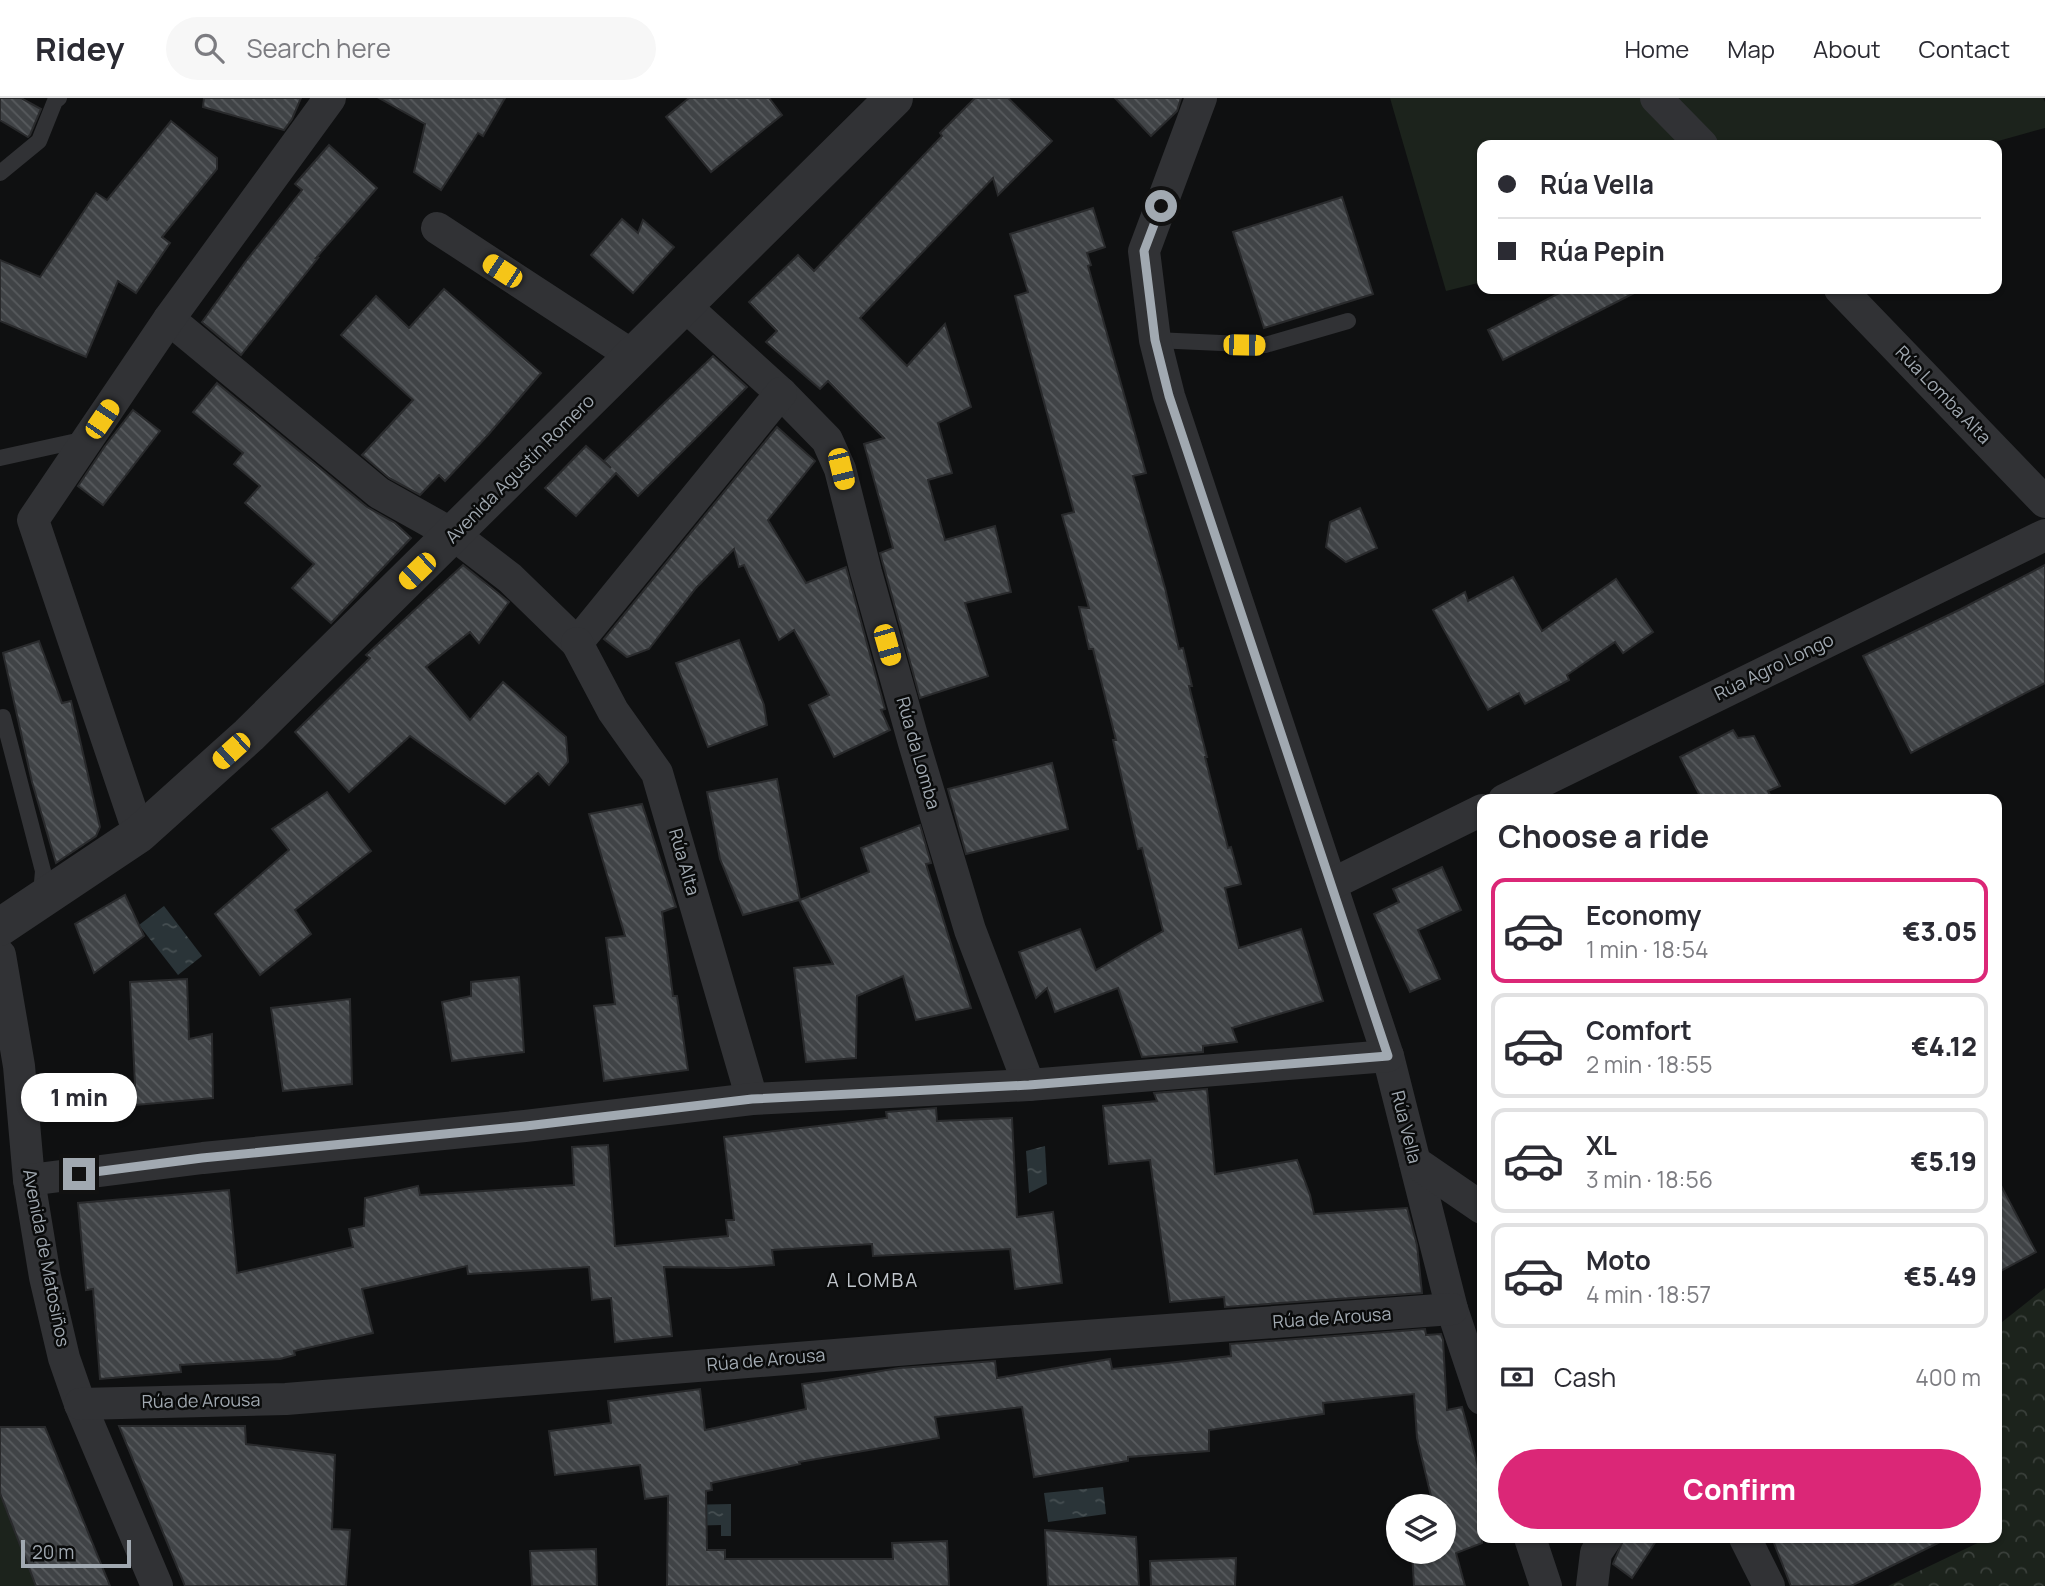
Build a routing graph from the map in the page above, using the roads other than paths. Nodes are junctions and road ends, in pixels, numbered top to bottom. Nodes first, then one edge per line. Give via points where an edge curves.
1 (59, 98) edge
2 (330, 98) edge
3 (894, 98) edge
4 (1201, 98) edge
5 (1656, 98) edge
6 (1697, 140) edge
7 (0, 173) edge
8 (437, 228) dead end
9 (1845, 294) edge
10 (684, 305) junction
11 (169, 319) junction
12 (1348, 321) dead end
13 (1155, 340) junction
14 (633, 356) junction
15 (781, 393) junction
16 (88, 438) junction
17 (0, 458) edge
18 (2045, 502) edge
19 (454, 535) junction
20 (2045, 535) edge
21 (578, 643) junction
22 (4, 717) dead end
23 (1516, 794) edge
24 (1477, 812) edge
25 (139, 834) junction
26 (1332, 884) junction
27 (40, 900) junction
28 (0, 927) edge
29 (0, 956) edge
30 (1388, 1056) junction
31 (1029, 1085) junction
32 (752, 1099) junction
33 (1415, 1162) junction
34 (29, 1180) junction
35 (1477, 1205) edge
36 (1452, 1309) junction
37 (1477, 1384) edge
38 (80, 1404) junction
39 (1532, 1543) edge
40 (1603, 1543) edge
41 (1748, 1543) edge
42 (158, 1586) edge
43 (1546, 1586) edge
44 (1592, 1586) edge
45 (1769, 1586) edge

1 - 7 lane via 39,141
2 - 11 street
3 - 10 street, Avenida Agustín Romero
4 - 13 street, Rúa Vella via 1144,251
5 - 6 street
8 - 14 street
9 - 18 street, Rúa Lomba Alta
10 - 14 street, Avenida Agustín Romero
10 - 15 street, Rúa da Lomba
11 - 16 street
11 - 19 street via 379,493
12 - 13 lane via 1265,345
13 - 26 street, Rúa Vella via 1169,396
14 - 19 street, Avenida Agustín Romero
15 - 21 street
15 - 31 street, Rúa da Lomba via 827,440 841,469 866,572 970,930
16 - 17 lane
16 - 25 street via 33,520
19 - 21 street via 510,579
19 - 25 street, Avenida Agustín Romero via 250,735
20 - 23 street, Rúa Agro Longo
21 - 32 street, Rúa Alta via 613,712 657,773
22 - 27 lane via 43,871
24 - 26 street
25 - 27 street, Avenida Agustín Romero
26 - 30 street, Rúa Vella
27 - 28 street, Avenida Agustín Romero
29 - 34 street, Avenida de Matosiños via 19,1066
30 - 31 street
30 - 33 street, Rúa Vella
31 - 32 street
32 - 34 street
33 - 35 street
33 - 36 street, Rúa Vella
34 - 38 street, Avenida de Matosiños via 45,1277
36 - 37 street, Rúa Vella
36 - 38 street, Rúa de Arousa via 286,1399
38 - 42 street, Avenida de Matosiños
39 - 43 street
40 - 44 street via 1596,1553
41 - 45 street

